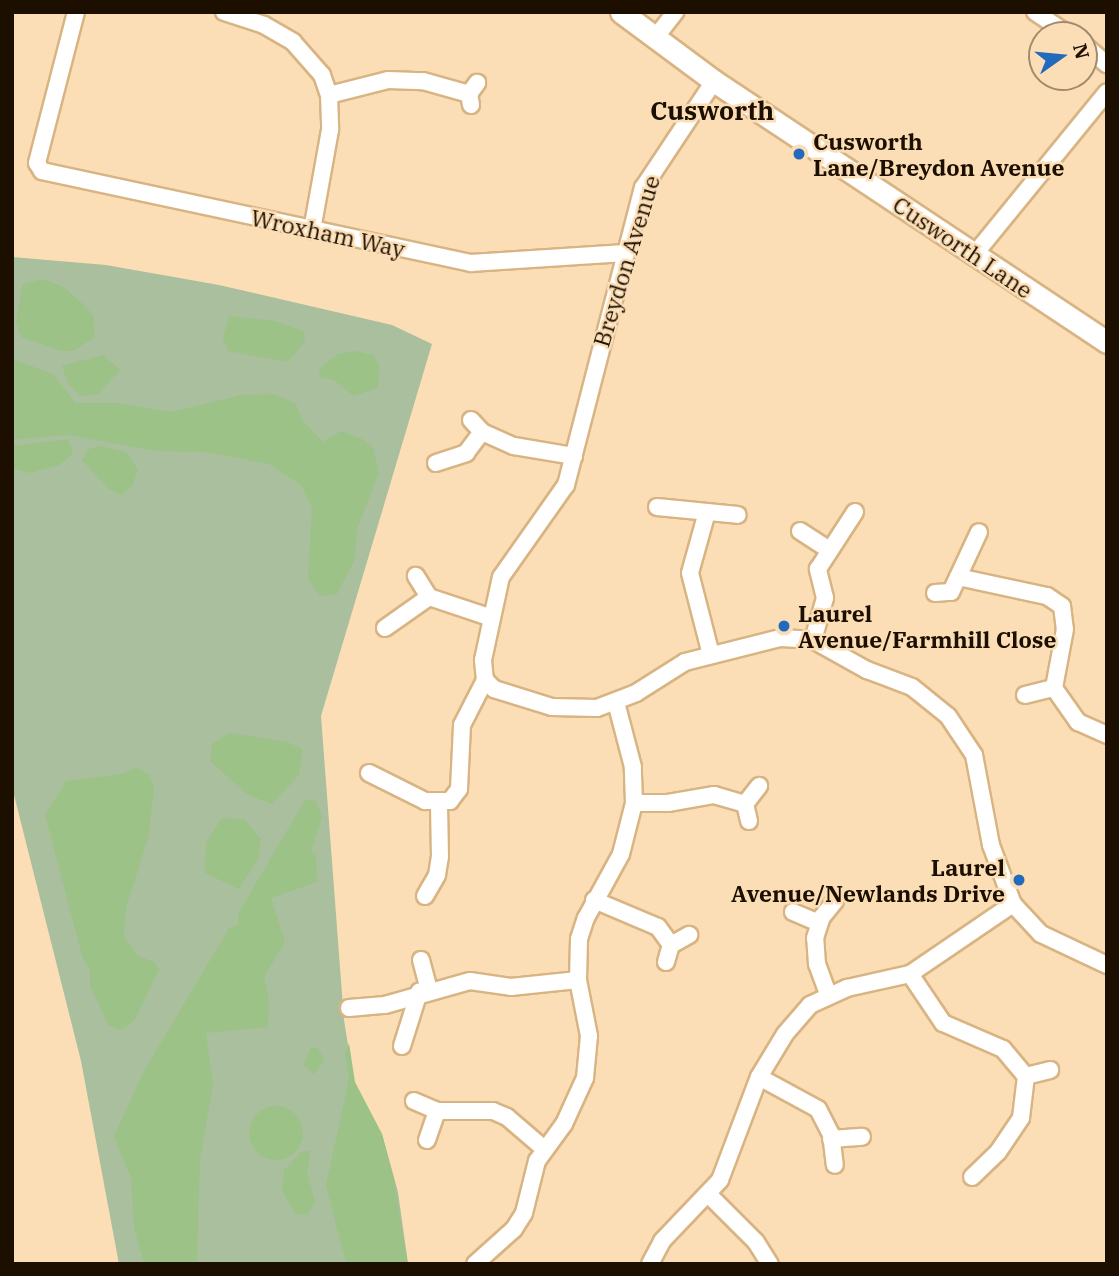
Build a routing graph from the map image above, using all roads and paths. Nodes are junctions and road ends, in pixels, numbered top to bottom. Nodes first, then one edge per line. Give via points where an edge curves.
1 (76, 12) edge
2 (224, 12) edge
3 (621, 12) edge
4 (675, 12) edge
5 (655, 38) junction
6 (714, 81) junction
7 (1107, 92) edge
8 (472, 94) dead end
9 (328, 95) junction
10 (312, 230) junction
11 (625, 253) junction
12 (974, 254) junction
13 (1107, 342) edge
14 (574, 456) junction
15 (436, 463) dead end
16 (657, 507) dead end
17 (707, 512) junction
18 (855, 512) dead end
19 (738, 514) dead end
20 (800, 531) dead end
21 (979, 532) dead end
22 (829, 550) junction
23 (416, 576) dead end
24 (958, 577) junction
25 (935, 593) dead end
26 (429, 597) junction
27 (492, 618) junction
28 (386, 628) dead end
29 (813, 640) junction
30 (711, 655) junction
31 (485, 680) junction
32 (1054, 688) junction
33 (1025, 695) dead end
34 (616, 702) junction
35 (1107, 735) edge
36 (369, 773) dead end
37 (759, 786) dead end
38 (439, 803) junction
39 (634, 803) junction
40 (745, 804) junction
41 (749, 821) dead end
42 (425, 896) dead end
43 (594, 900) junction
44 (835, 901) dead end
45 (1013, 904) junction
46 (793, 912) dead end
47 (819, 922) junction
48 (689, 935) dead end
49 (671, 945) junction
50 (421, 960) dead end
51 (666, 962) dead end
52 (1107, 965) edge
53 (911, 974) junction
54 (578, 979) junction
55 (424, 991) junction
56 (828, 994) junction
57 (349, 1008) dead end
58 (402, 1046) dead end
59 (1050, 1070) dead end
60 (1026, 1076) junction
61 (759, 1077) junction
62 (414, 1101) dead end
63 (437, 1111) junction
64 (862, 1137) dead end
65 (831, 1139) junction
66 (427, 1140) dead end
67 (543, 1148) junction
68 (835, 1165) dead end
69 (972, 1177) dead end
70 (709, 1195) junction
71 (475, 1264) edge
72 (650, 1264) edge
73 (770, 1264) edge

1 - 10 street, Wroxham Way via 37,163 42,171
2 - 9 street via 264,25 293,42 312,60
3 - 5 street
4 - 5 street
5 - 6 street, Cusworth Lane
6 - 11 street, Breydon Avenue via 652,169
6 - 12 street, Cusworth Lane
7 - 12 street
8 - 9 street via 423,81 397,80
9 - 10 street via 330,130
10 - 11 street, Wroxham Way via 471,263 524,261 553,254
11 - 14 street, Breydon Avenue
12 - 13 street, Cusworth Lane
14 - 15 street via 514,446 476,426 466,453
14 - 27 street, Breydon Avenue via 559,500 502,577
16 - 17 street
17 - 19 street
17 - 30 street via 690,573
18 - 22 street
20 - 22 street
21 - 24 street
22 - 29 street via 818,569 825,598
23 - 26 street
24 - 25 street via 951,592
24 - 32 street via 1047,596 1062,606 1065,629
26 - 27 street
26 - 28 street
27 - 31 street, Breydon Avenue
29 - 30 street via 780,638
29 - 45 street via 867,670 912,687 948,716 964,736 980,774 991,845
30 - 34 street via 685,662
31 - 34 street via 494,689 552,707 585,709
31 - 38 street via 463,725 459,789 454,798
32 - 33 street
32 - 35 street via 1078,722
34 - 39 street via 633,767
36 - 38 street via 412,796
37 - 40 street
38 - 42 street via 437,875
39 - 40 street via 668,803 714,794
39 - 43 street via 621,854
40 - 41 street
43 - 49 street via 658,927
43 - 54 street via 579,939
44 - 47 street
45 - 52 street via 1041,934
45 - 53 street
46 - 47 street
47 - 56 street via 817,964
48 - 49 street
49 - 51 street
50 - 55 street
53 - 56 street
53 - 60 street via 943,1023 1003,1049
54 - 55 street via 511,987 470,981
54 - 67 street via 589,1058 576,1104
55 - 57 street via 385,1004
55 - 58 street
56 - 61 street via 798,1017
59 - 60 street
60 - 69 street via 1026,1104 1016,1128
61 - 65 street via 818,1109
61 - 70 street via 727,1165
62 - 63 street
63 - 66 street
63 - 67 street via 493,1111 507,1117
64 - 65 street
65 - 68 street
67 - 71 street via 524,1213 514,1229
70 - 72 street via 662,1241
70 - 73 street via 756,1242

